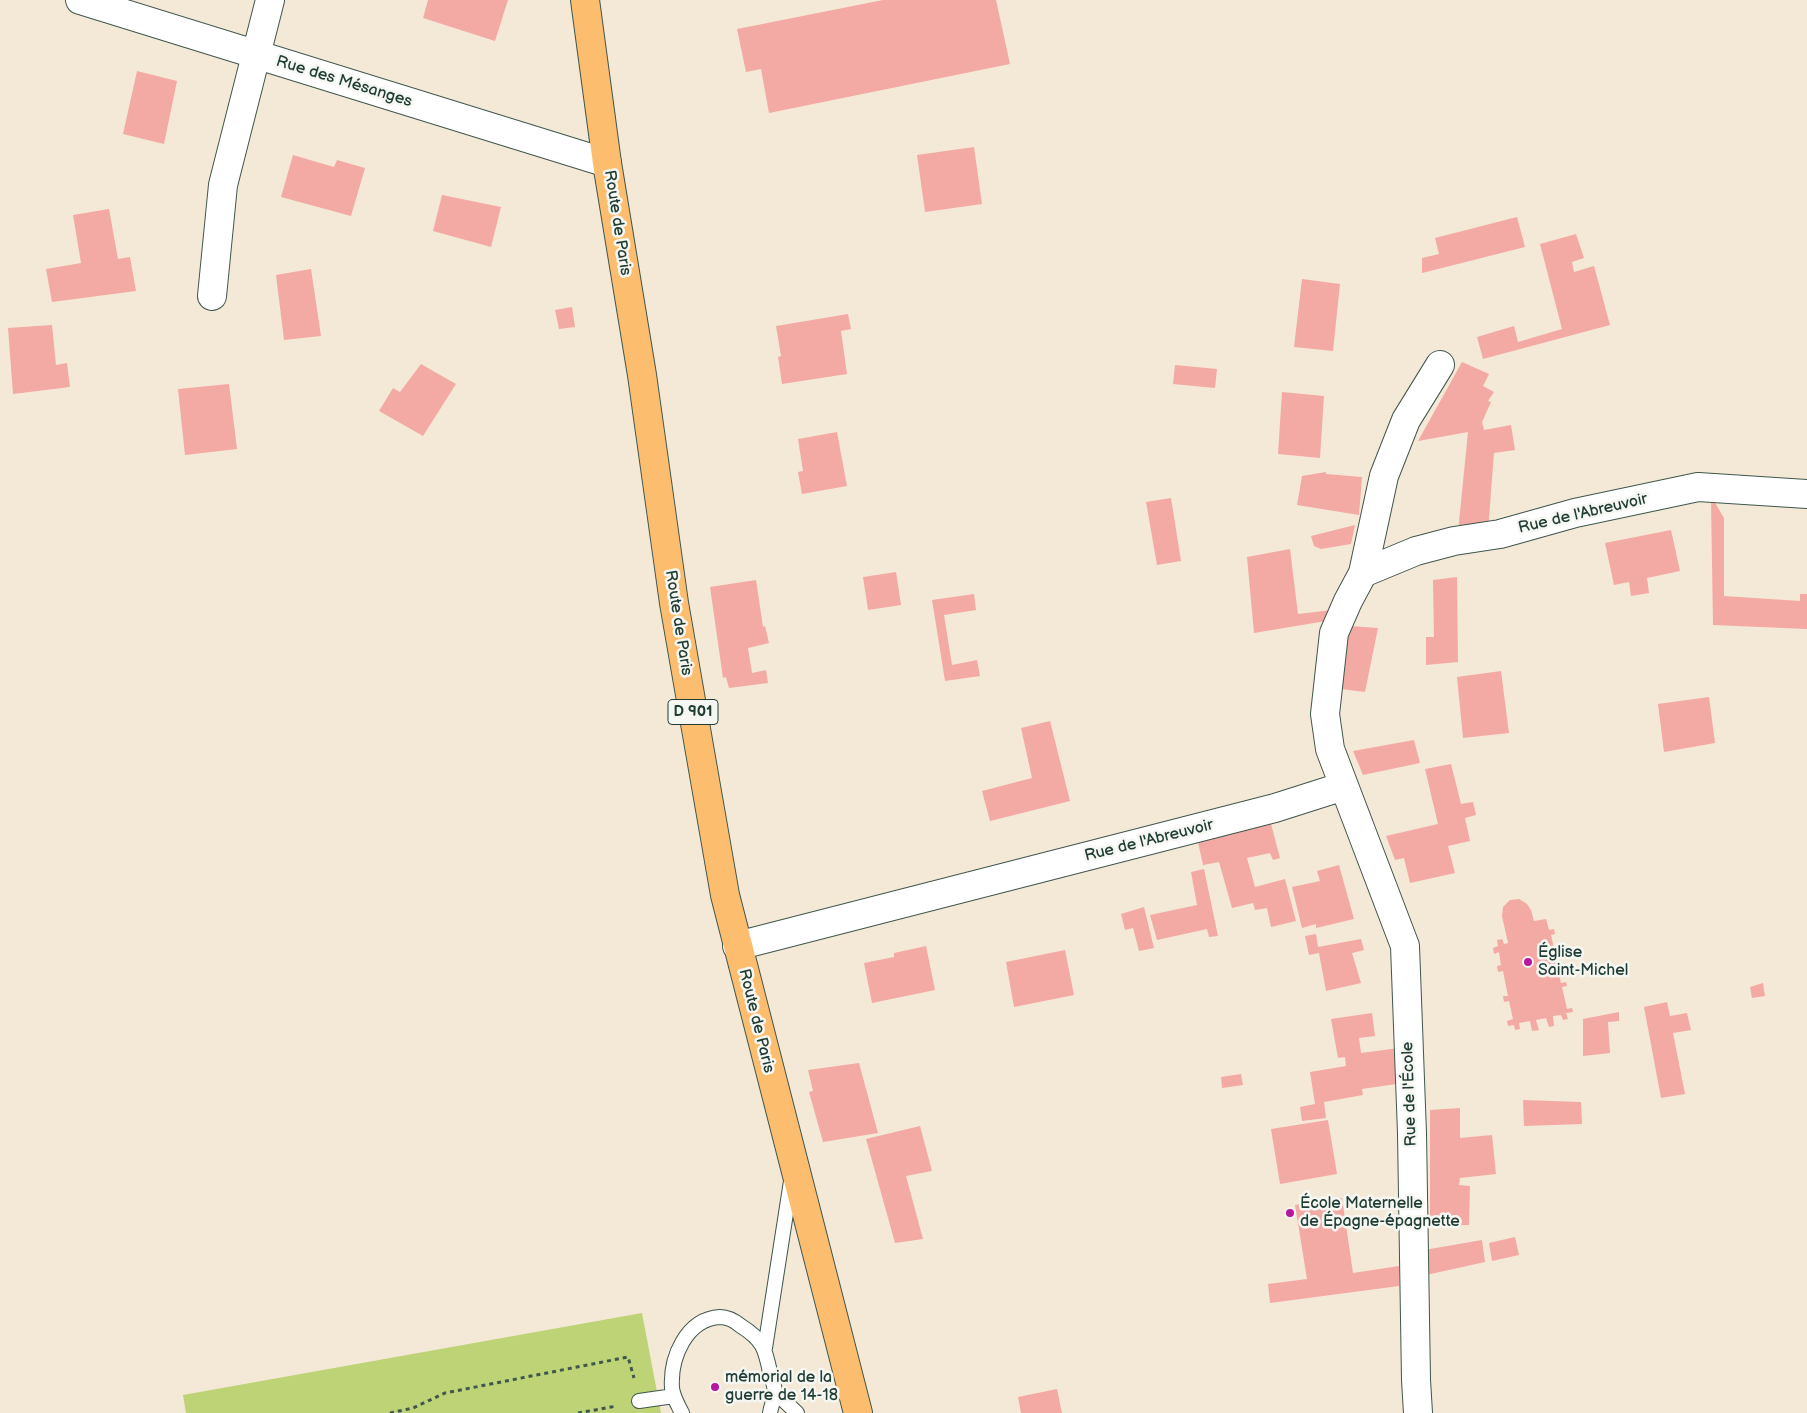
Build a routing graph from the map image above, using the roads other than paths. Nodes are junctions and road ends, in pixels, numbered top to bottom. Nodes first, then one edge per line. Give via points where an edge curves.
1 (80, 0) edge
2 (270, 0) edge
3 (585, 0) edge
4 (255, 54) junction
5 (607, 163) junction
6 (212, 296) dead end
7 (1440, 365) dead end
8 (1807, 494) edge
9 (1363, 573) junction
10 (1344, 786) junction
11 (737, 946) junction
12 (794, 1166) junction
13 (765, 1348) junction
14 (775, 1392) junction
15 (674, 1396) junction
16 (639, 1401) road end
17 (682, 1413) edge
18 (770, 1413) edge
19 (797, 1413) edge
20 (858, 1413) edge
21 (1418, 1413) edge

1 - 4 street, Rue des Mésanges
2 - 4 street
3 - 5 main road, Route de Paris / D 901
4 - 5 street, Rue des Mésanges
4 - 6 street via 222,184
5 - 11 main road, Route de Paris / D 901 via 642,375 674,603 724,895
7 - 9 street via 1406,420 1384,476
8 - 9 street, Rue de l'Abreuvoir via 1698,487 1575,513 1500,534 1454,541 1416,551
9 - 10 street via 1334,633 1324,714 1330,749
10 - 11 street, Rue de l'Abreuvoir via 1275,808
10 - 21 street, Rue de l'École via 1405,946
11 - 12 main road, Route de Paris / D 901
12 - 13 lane
12 - 20 main road, Route de Paris / D 901
13 - 14 lane
13 - 15 lane via 753,1333 732,1319 710,1318 693,1327 681,1345 672,1376
14 - 18 lane
14 - 19 lane
15 - 16 lane
15 - 17 lane

